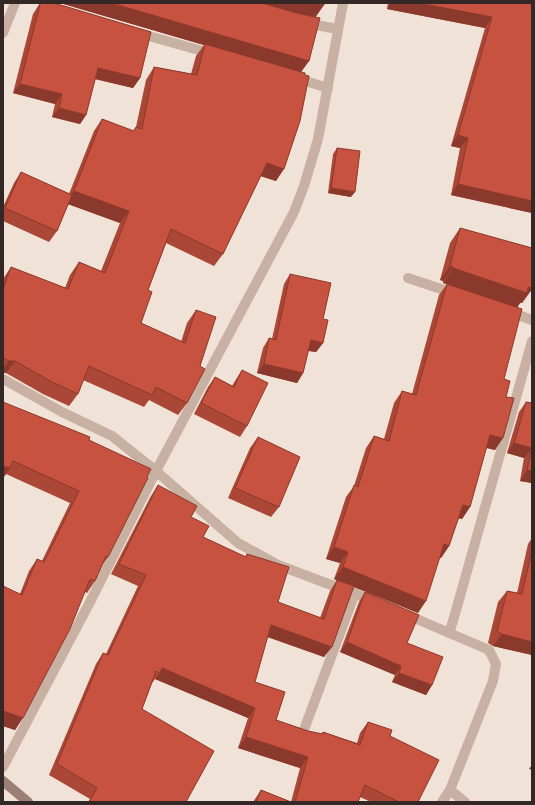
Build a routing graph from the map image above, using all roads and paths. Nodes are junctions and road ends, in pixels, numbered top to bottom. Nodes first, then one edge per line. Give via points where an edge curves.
1 (15, 3) edge
2 (343, 3) edge
3 (296, 21) edge
4 (338, 29) junction
5 (129, 30) edge
6 (3, 33) edge
7 (220, 56) edge
8 (289, 76) edge
9 (328, 88) junction
10 (408, 278) dead end
11 (466, 298) edge
12 (496, 307) edge
13 (532, 320) edge
14 (532, 341) edge
15 (3, 379) edge
16 (156, 471) junction
17 (355, 593) junction
18 (384, 606) edge
19 (398, 612) edge
20 (449, 633) junction
21 (302, 735) edge
22 (3, 767) edge
23 (3, 781) edge
24 (450, 790) junction
25 (28, 802) edge
26 (442, 802) edge
27 (465, 802) edge

1 - 6 street
2 - 4 street
3 - 4 street
4 - 9 street
5 - 7 street
8 - 9 street
9 - 16 street via 318,139 294,212
10 - 11 street
12 - 13 street
14 - 20 street
15 - 16 street via 112,436
16 - 17 street via 238,543 278,565
16 - 22 street
17 - 18 street
17 - 21 street
19 - 20 street
20 - 24 street via 489,650 496,664 493,681
23 - 25 main road
24 - 26 street
24 - 27 street

